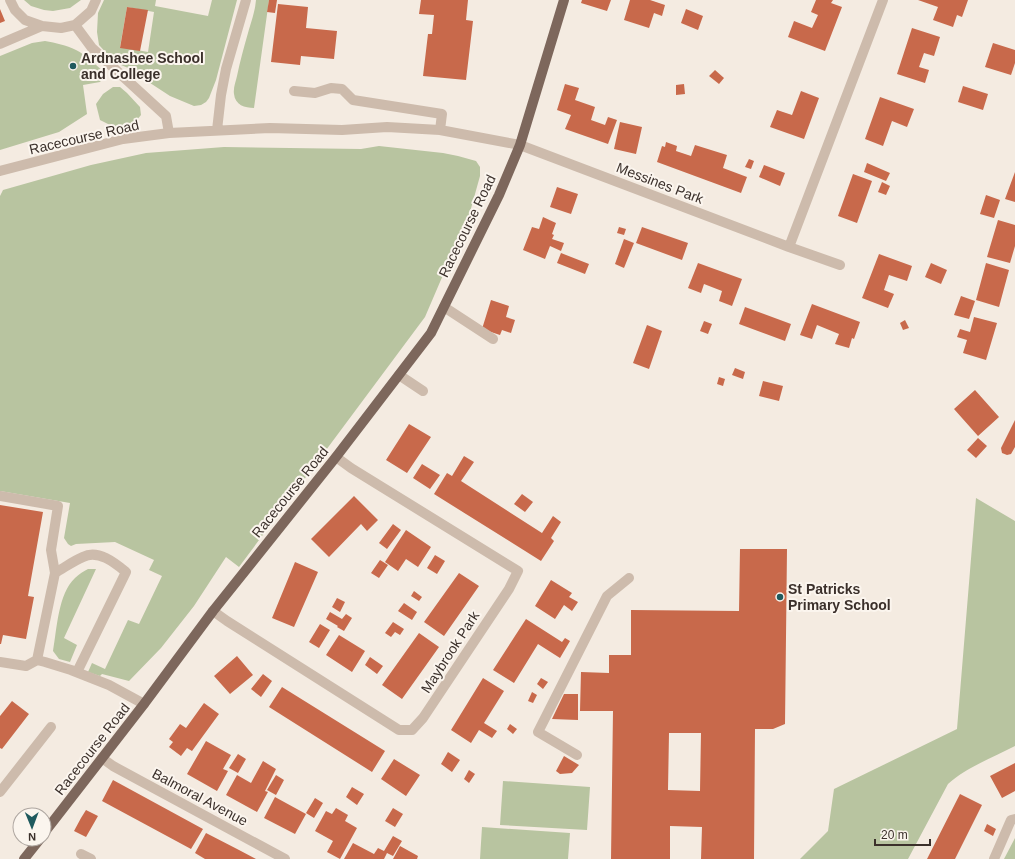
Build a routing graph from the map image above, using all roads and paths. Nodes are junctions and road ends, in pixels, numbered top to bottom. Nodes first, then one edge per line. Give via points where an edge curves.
1 (10, 0) edge
2 (96, 0) edge
3 (246, 0) edge
4 (564, 0) edge
5 (883, 0) edge
6 (75, 25) junction
7 (42, 26) junction
8 (0, 44) edge
9 (294, 91) dead end
10 (217, 130) junction
11 (440, 130) junction
12 (169, 133) junction
13 (520, 145) junction
14 (0, 171) edge
15 (790, 247) junction
16 (840, 265) dead end
17 (444, 307) junction
18 (493, 340) dead end
19 (399, 375) junction
20 (423, 391) dead end
21 (336, 457) junction
22 (0, 496) edge
23 (55, 573) junction
24 (629, 578) dead end
25 (213, 611) junction
26 (36, 660) junction
27 (0, 662) edge
28 (77, 672) junction
29 (144, 704) junction
30 (52, 727) dead end
31 (577, 755) dead end
32 (102, 758) junction
33 (0, 792) edge
34 (1015, 819) edge
35 (52, 823) edge
36 (34, 847) edge
37 (81, 854) dead end
38 (24, 859) edge
39 (91, 859) edge
40 (285, 859) edge
41 (994, 859) edge

1 - 7 street via 25,20
2 - 6 street via 91,11
3 - 10 street via 226,70
4 - 13 main road, Racecourse Road
5 - 15 street
6 - 7 street via 61,28
6 - 12 street via 92,48 166,116
7 - 8 street
9 - 11 street via 315,93 331,88 342,89 354,100 442,114
10 - 11 street, Racecourse Road via 342,130 387,127
10 - 12 street, Racecourse Road
11 - 13 street, Racecourse Road
12 - 14 street, Racecourse Road via 123,139
13 - 15 street, Messines Park
13 - 17 main road, Racecourse Road via 499,195
15 - 16 street, Messines Park
17 - 18 street
17 - 19 main road, Racecourse Road via 431,332
19 - 20 street
19 - 21 main road, Racecourse Road
21 - 25 main road, Racecourse Road
21 - 25 street, Maybrook Park via 518,571 509,589 423,718 412,730 399,730
22 - 23 street via 58,506 51,550
23 - 26 street
23 - 28 street via 84,556 94,555 116,563 126,572
24 - 31 street via 606,596 538,732
25 - 29 main road, Racecourse Road
26 - 27 street via 26,666
26 - 28 street
28 - 29 street
29 - 32 main road, Racecourse Road
30 - 33 street
32 - 35 main road, Racecourse Road
32 - 40 street, Balmoral Avenue
34 - 41 street via 1011,820
36 - 38 main road
37 - 39 street

